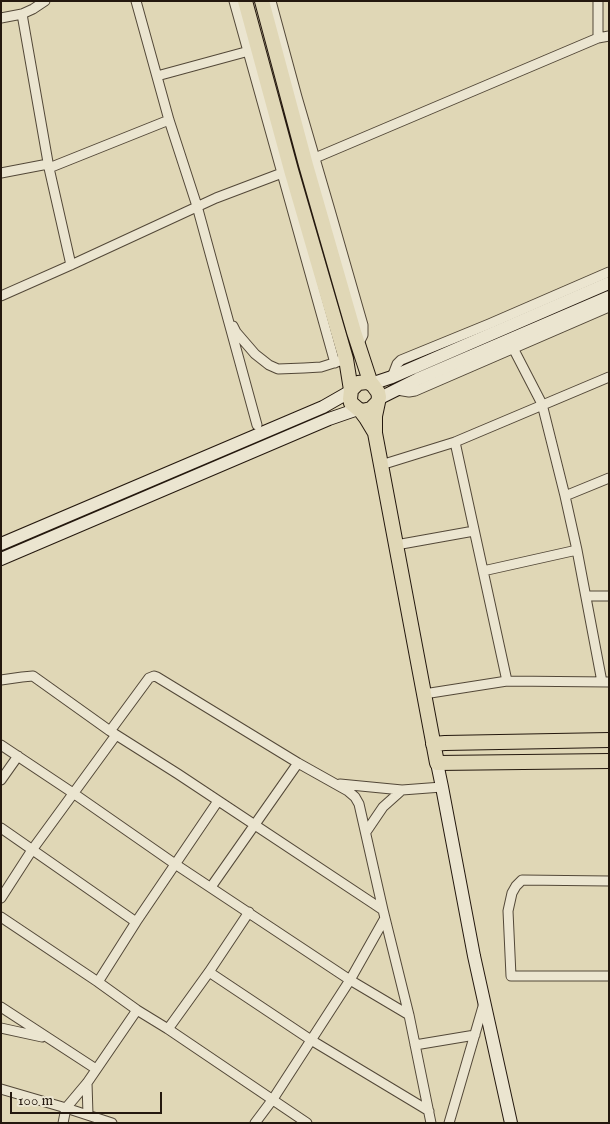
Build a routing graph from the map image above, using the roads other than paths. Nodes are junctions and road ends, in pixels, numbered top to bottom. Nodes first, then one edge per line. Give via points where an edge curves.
1 (45, 1) edge
2 (136, 1) edge
3 (234, 1) edge
4 (245, 1) edge
5 (262, 1) edge
6 (271, 1) edge
7 (598, 1) edge
8 (22, 14) junction
9 (1, 18) edge
10 (609, 36) edge
11 (598, 38) junction
12 (249, 52) junction
13 (157, 76) junction
14 (169, 120) junction
15 (315, 158) junction
16 (48, 166) junction
17 (1, 173) edge
18 (282, 173) junction
19 (197, 206) junction
20 (71, 265) junction
21 (609, 272) edge
22 (609, 283) edge
23 (1, 296) edge
24 (609, 297) edge
25 (609, 307) edge
26 (229, 319) junction
27 (357, 342) junction
28 (513, 348) junction
29 (341, 361) junction
30 (392, 377) junction
31 (609, 377) edge
32 (371, 384) junction
33 (351, 390) junction
34 (394, 390) junction
35 (378, 400) junction
36 (542, 404) junction
37 (359, 410) junction
38 (257, 425) dead end
39 (375, 433) junction
40 (455, 442) junction
41 (380, 465) junction
42 (609, 478) edge
43 (565, 496) junction
44 (474, 531) junction
45 (1, 544) edge
46 (396, 545) junction
47 (577, 550) junction
48 (1, 559) edge
49 (482, 571) junction
50 (587, 596) junction
51 (609, 596) edge
52 (1, 680) edge
53 (506, 681) junction
54 (605, 682) edge
55 (424, 694) junction
56 (113, 733) junction
57 (609, 740) edge
58 (433, 744) junction
59 (1, 745) edge
60 (18, 756) junction
61 (609, 761) edge
62 (298, 763) junction
63 (437, 763) junction
64 (1, 780) edge
65 (337, 784) junction
66 (442, 787) junction
67 (402, 790) junction
68 (74, 793) junction
69 (218, 801) junction
70 (254, 826) junction
71 (1, 828) edge
72 (366, 832) junction
73 (32, 850) junction
74 (175, 864) junction
75 (609, 881) edge
76 (211, 887) junction
77 (1, 898) edge
78 (249, 912) junction
79 (384, 914) junction
80 (1, 917) edge
81 (136, 922) junction
82 (209, 972) junction
83 (609, 976) edge
84 (350, 980) junction
85 (98, 982) junction
86 (484, 1003) junction
87 (1, 1007) edge
88 (137, 1010) junction
89 (409, 1015) junction
90 (1, 1028) edge
91 (168, 1029) junction
92 (475, 1035) junction
93 (48, 1039) junction
94 (311, 1040) junction
95 (415, 1045) junction
96 (96, 1069) junction
97 (87, 1082) junction
98 (1, 1089) edge
99 (273, 1099) junction
100 (66, 1108) junction
101 (429, 1111) junction
102 (88, 1115) junction
103 (63, 1123) edge
104 (112, 1123) edge
105 (255, 1123) edge
106 (307, 1123) edge
107 (431, 1123) edge
108 (448, 1123) edge
109 (511, 1123) edge

1 - 8 street
2 - 13 street
3 - 12 street
4 - 29 main road
5 - 27 main road
6 - 15 street
7 - 11 street
8 - 9 street
8 - 16 street
10 - 11 street
11 - 15 street
12 - 13 street
12 - 18 street
13 - 14 street
14 - 16 street
14 - 19 street
15 - 27 street via 362,325 363,335
16 - 17 street
16 - 20 street
18 - 19 street
18 - 29 street
19 - 20 street
19 - 26 street
20 - 23 street
21 - 30 street via 401,360
22 - 30 main road
24 - 34 main road
25 - 28 street
26 - 29 street via 254,354 278,369 321,367
26 - 38 street
27 - 32 main road
28 - 34 street via 415,391
28 - 36 street
29 - 33 main road
30 - 32 main road
31 - 36 street
32 - 33 main road via 358,383
32 - 35 main road via 378,392
33 - 37 main road via 350,399
33 - 45 main road via 323,407
34 - 35 main road
35 - 37 main road via 371,409
35 - 39 main road
36 - 40 street
36 - 43 street
37 - 39 main road
37 - 48 main road via 329,419
39 - 41 main road
40 - 41 street
40 - 44 street
41 - 46 main road
42 - 43 street
43 - 47 street
44 - 46 street
44 - 49 street
46 - 55 main road
47 - 49 street
47 - 50 street
49 - 53 street
50 - 51 street
50 - 54 street
52 - 56 street via 33,676
53 - 54 street
53 - 55 street
55 - 58 main road
56 - 62 street via 149,678 154,676
56 - 68 street
56 - 69 street
57 - 58 main road
58 - 63 main road
59 - 60 street
60 - 64 street
60 - 68 street
61 - 63 main road
62 - 65 street
62 - 70 street
63 - 66 main road
65 - 67 street
65 - 72 street via 348,790 360,804
66 - 67 street
66 - 86 main road
67 - 72 street via 383,807
68 - 73 street
68 - 74 street
69 - 70 street
69 - 74 street
70 - 76 street
70 - 79 street
71 - 73 street
72 - 79 street
73 - 77 street
73 - 81 street
74 - 76 street
74 - 81 street
75 - 83 street via 522,880 512,893 508,911 511,976
76 - 78 street
78 - 82 street
78 - 84 street
79 - 84 street
79 - 89 street
80 - 85 street
81 - 85 street
82 - 91 street
82 - 94 street
84 - 89 street
84 - 94 street
85 - 88 street
86 - 92 street
86 - 109 main road
87 - 93 street
88 - 91 street
88 - 96 street
89 - 95 street
90 - 93 street
91 - 99 street
92 - 95 street
92 - 108 street
93 - 96 street
94 - 99 street
94 - 101 street
95 - 101 street
96 - 97 street
97 - 100 street
97 - 102 street
98 - 100 street
99 - 105 street
99 - 106 street
100 - 102 street
100 - 103 street
101 - 107 street
102 - 104 street

